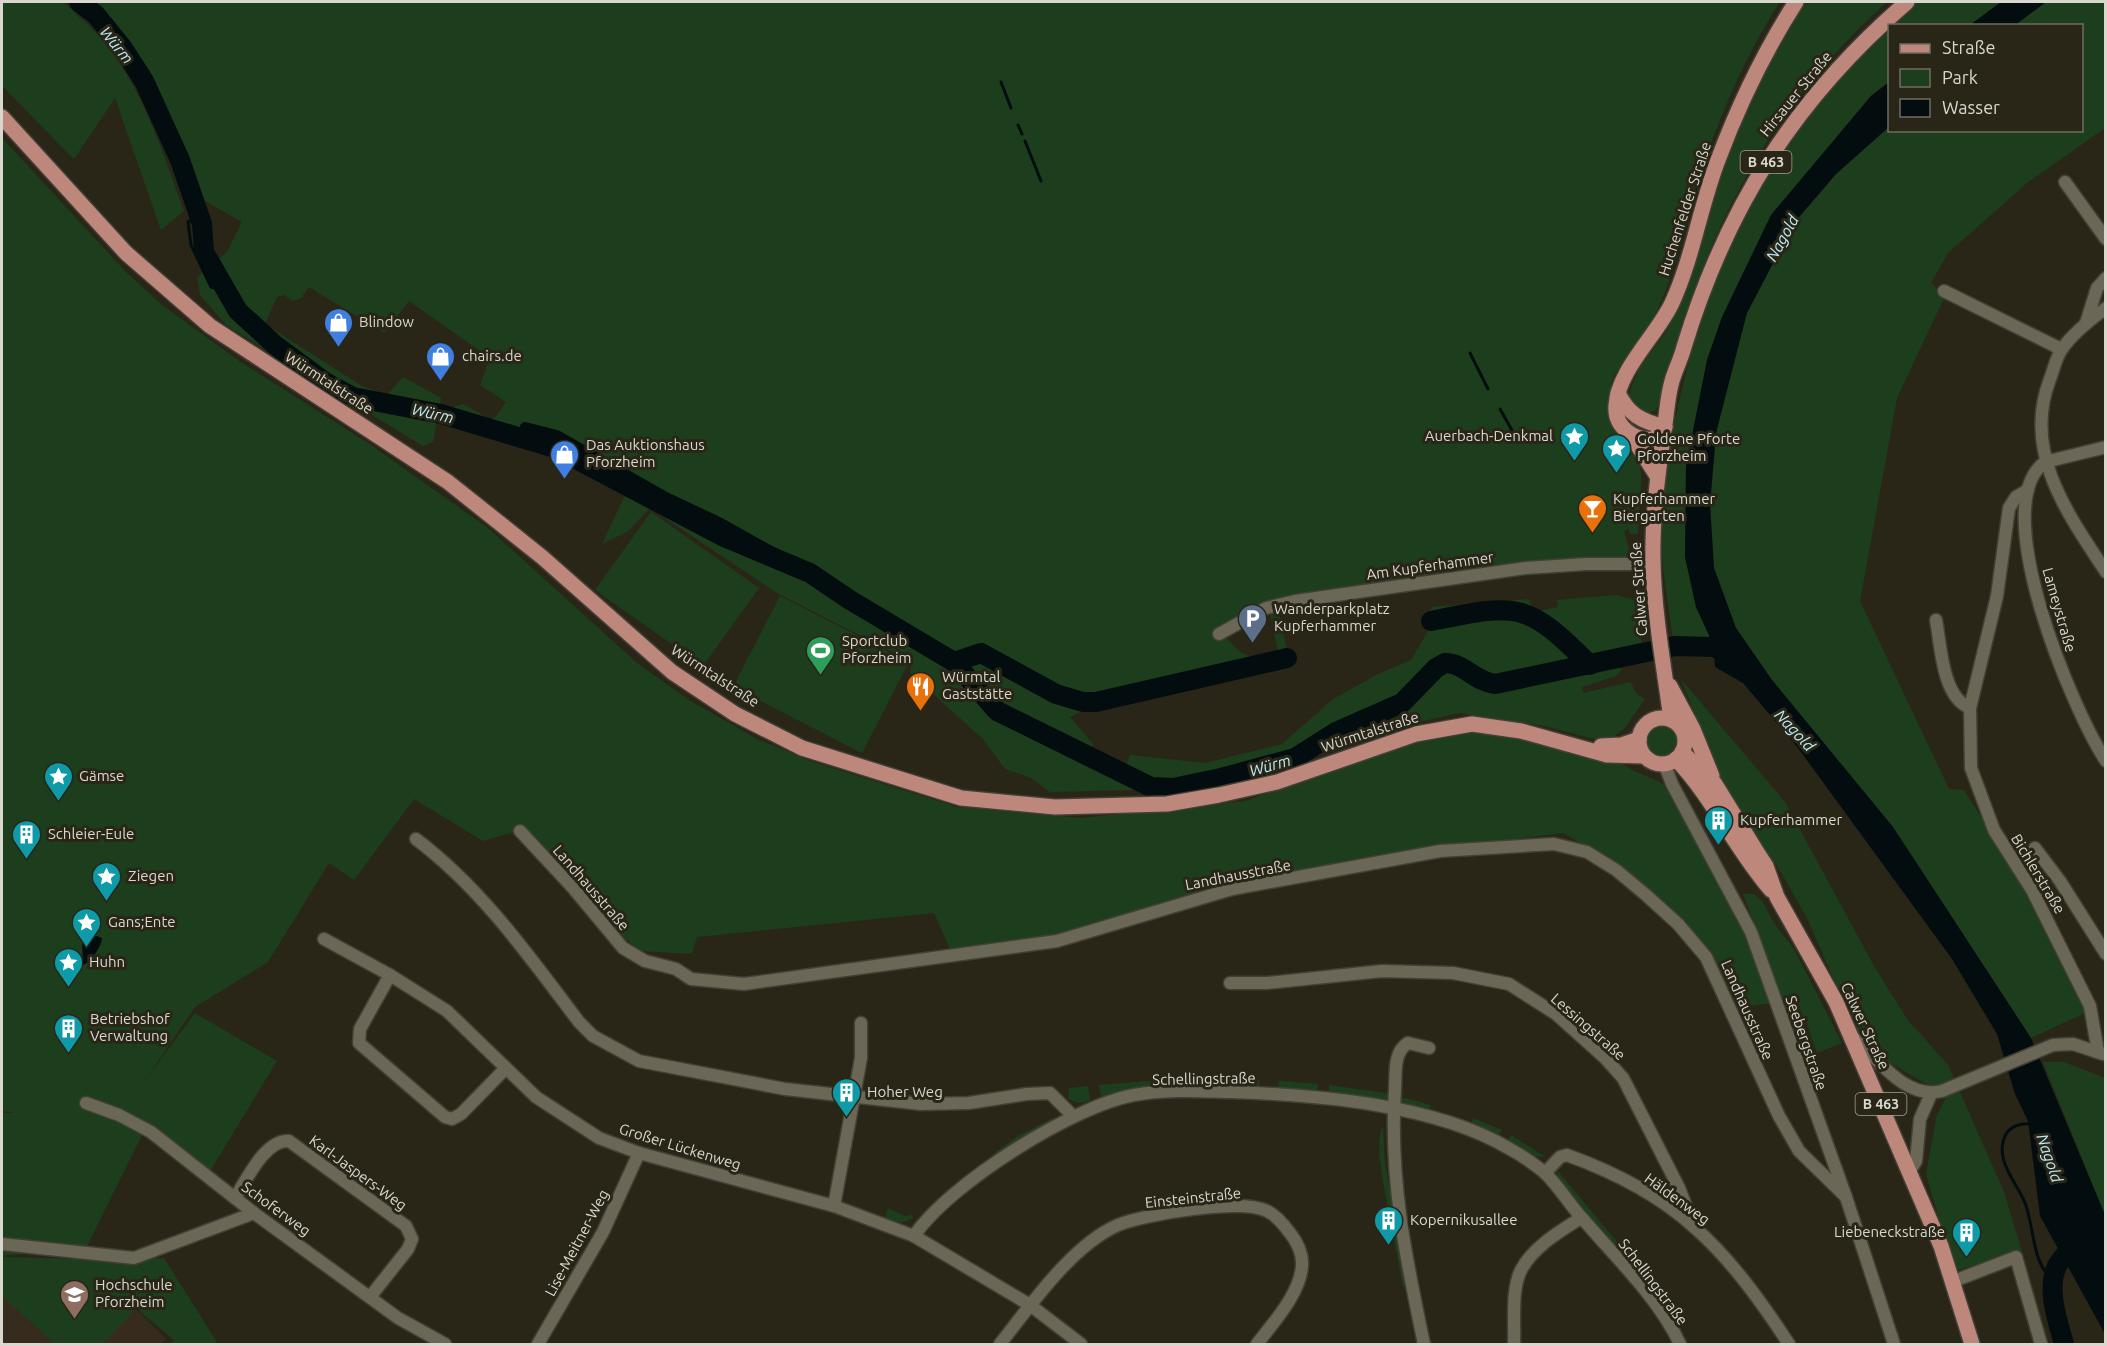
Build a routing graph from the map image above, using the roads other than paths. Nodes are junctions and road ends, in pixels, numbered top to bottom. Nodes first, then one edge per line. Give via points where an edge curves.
1 (1796, 2) edge
2 (1907, 2) edge
3 (2, 117) edge
4 (2065, 182) dead end
5 (2106, 239) edge
6 (2106, 278) edge
7 (1944, 291) dead end
8 (2106, 308) edge
9 (2086, 325) junction
10 (2061, 349) junction
11 (1618, 393) junction
12 (1665, 427) junction
13 (1631, 435) junction
14 (2106, 447) edge
15 (2045, 462) junction
16 (1657, 476) junction
17 (2028, 490) junction
18 (1653, 564) junction
19 (2106, 572) edge
20 (1936, 620) dead end
21 (1219, 634) dead end
22 (1665, 673) junction
23 (1970, 708) junction
24 (1664, 719) junction
25 (1639, 739) junction
26 (1580, 746) junction
27 (1644, 756) junction
28 (1674, 758) junction
29 (2106, 762) edge
30 (1715, 784) junction
31 (520, 831) dead end
32 (416, 839) dead end
33 (2035, 848) dead end
34 (1777, 897) junction
35 (324, 939) dead end
36 (2106, 954) edge
37 (390, 975) junction
38 (1230, 983) dead end
39 (861, 1023) dead end
40 (2106, 1035) edge
41 (1852, 1036) junction
42 (1429, 1048) dead end
43 (2102, 1053) edge
44 (506, 1068) junction
45 (1936, 1092) junction
46 (854, 1097) junction
47 (86, 1103) dead end
48 (1394, 1110) junction
49 (1073, 1116) junction
50 (639, 1153) junction
51 (1910, 1172) junction
52 (1545, 1173) junction
53 (1846, 1197) junction
54 (235, 1198) junction
55 (834, 1206) junction
56 (254, 1213) junction
57 (1581, 1218) junction
58 (1694, 1227) junction
59 (914, 1236) junction
60 (2, 1244) edge
61 (1954, 1281) junction
62 (370, 1297) junction
63 (1030, 1305) junction
64 (446, 1344) edge
65 (538, 1344) edge
66 (1000, 1344) edge
67 (1081, 1344) edge
68 (1257, 1344) edge
69 (1424, 1344) edge
70 (1514, 1344) edge
71 (1680, 1344) edge
72 (1789, 1344) edge
73 (1894, 1344) edge
74 (1972, 1344) edge
75 (2041, 1344) edge

1 - 11 main road, Huchenfelder Straße via 1765,49 1718,161 1671,304
2 - 12 main road, Hirsauer Straße / B 463 via 1836,72 1757,174 1711,269 1672,379
3 - 26 main road, Würmtalstraße via 126,253 210,326 448,482 542,557 672,672 735,714 802,748 961,798 1054,807 1167,804 1219,795 1278,782 1416,734 1472,724
4 - 5 street
6 - 9 street via 2097,288
7 - 10 street
8 - 9 street
9 - 10 street
10 - 15 street via 2042,405
11 - 12 main road via 1633,416
11 - 13 main road via 1616,414
12 - 13 main road via 1654,439 1641,440
12 - 16 main road, Calwer Straße / B 463
13 - 16 main road
14 - 15 street
15 - 17 street, Lameystraße via 2038,467
15 - 19 street via 2060,500
16 - 18 main road, Calwer Straße / B 463
17 - 23 street, Bichlerstraße via 2016,497 2009,508 1997,596
17 - 29 street, Lameystraße via 2025,516 2034,584 2066,684
18 - 21 street, Am Kupferhammer via 1526,568 1295,601 1266,608
18 - 22 main road, Calwer Straße / B 463
20 - 23 street via 1955,698
22 - 24 main road, Calwer Straße
22 - 30 main road, B 463
23 - 43 street, Bichlerstraße via 1971,768 1982,802 1994,830 2067,956 2090,1006
24 - 25 main road via 1645,725
24 - 28 main road via 1677,723 1684,737
25 - 26 main road, Würmtalstraße via 1615,746
25 - 27 main road
26 - 27 main road, Würmtalstraße via 1607,755
27 - 28 main road via 1653,762
28 - 30 main road, Calwer Straße
28 - 34 main road, Calwer Straße / B 463 via 1702,788 1755,872
28 - 53 street, Seebergstraße via 1672,784 1751,932
30 - 34 main road, Calwer Straße / B 463 via 1766,866
31 - 53 street, Landhausstraße via 624,948 691,979 744,984 1057,941 1232,889 1440,851 1554,844 1587,852 1646,895 1706,957 1799,1151
32 - 46 street via 447,863 504,923 579,1022 593,1036 620,1052 639,1061 710,1075
33 - 36 street, Bichlerstraße
34 - 41 main road, Calwer Straße / B 463
35 - 37 street, Großer Lückenweg
37 - 44 street, Großer Lückenweg via 447,1011
37 - 44 street via 360,1029 360,1043 444,1117 452,1119 461,1114
38 - 58 street, Lessingstraße via 1382,971 1452,973 1509,984 1556,1014 1623,1078 1679,1188
39 - 46 street via 861,1058
40 - 43 street
41 - 45 street via 1905,1084 1915,1090
41 - 51 main road, Calwer Straße / B 463
42 - 48 street via 1408,1044 1398,1055
43 - 45 street via 2073,1044 2053,1045
44 - 50 street, Großer Lückenweg via 536,1097 566,1118 599,1138
45 - 51 street via 1920,1119 1916,1161
46 - 49 street via 921,1104 1050,1094
46 - 55 street
47 - 54 street, Schoferweg via 151,1132
48 - 49 street, Schellingstraße via 1293,1094 1196,1091 1135,1095
48 - 52 street, Schellingstraße via 1469,1128 1511,1149
48 - 69 street via 1393,1168
49 - 59 street, Schellingstraße via 1003,1158 962,1189
50 - 55 street, Großer Lückenweg
50 - 65 street, Lise-Meitner-Weg via 603,1232
51 - 61 main road, Calwer Straße / B 463
52 - 57 street, Schellingstraße
52 - 58 street, Häldenweg via 1567,1155 1622,1179
53 - 73 street, Seebergstraße
54 - 56 street, Schoferweg
54 - 62 street, Karl-Jaspers-Weg via 265,1153 277,1142 289,1141 406,1226 412,1239 408,1249
55 - 59 street, Großer Lückenweg
56 - 60 street via 134,1258
56 - 62 street, Schoferweg
57 - 70 street via 1556,1233 1521,1270 1516,1287
57 - 71 street, Schellingstraße via 1649,1299
58 - 72 street, Häldenweg via 1765,1307
59 - 63 street, Großer Lückenweg
61 - 74 main road, Calwer Straße / B 463
61 - 75 street via 2016,1257
62 - 64 street, Schoferweg via 398,1318
63 - 66 street
63 - 67 street, Großer Lückenweg
63 - 68 street, Einsteinstraße via 1084,1248 1118,1226 1183,1211 1248,1206 1267,1211 1280,1221 1302,1257 1298,1282

